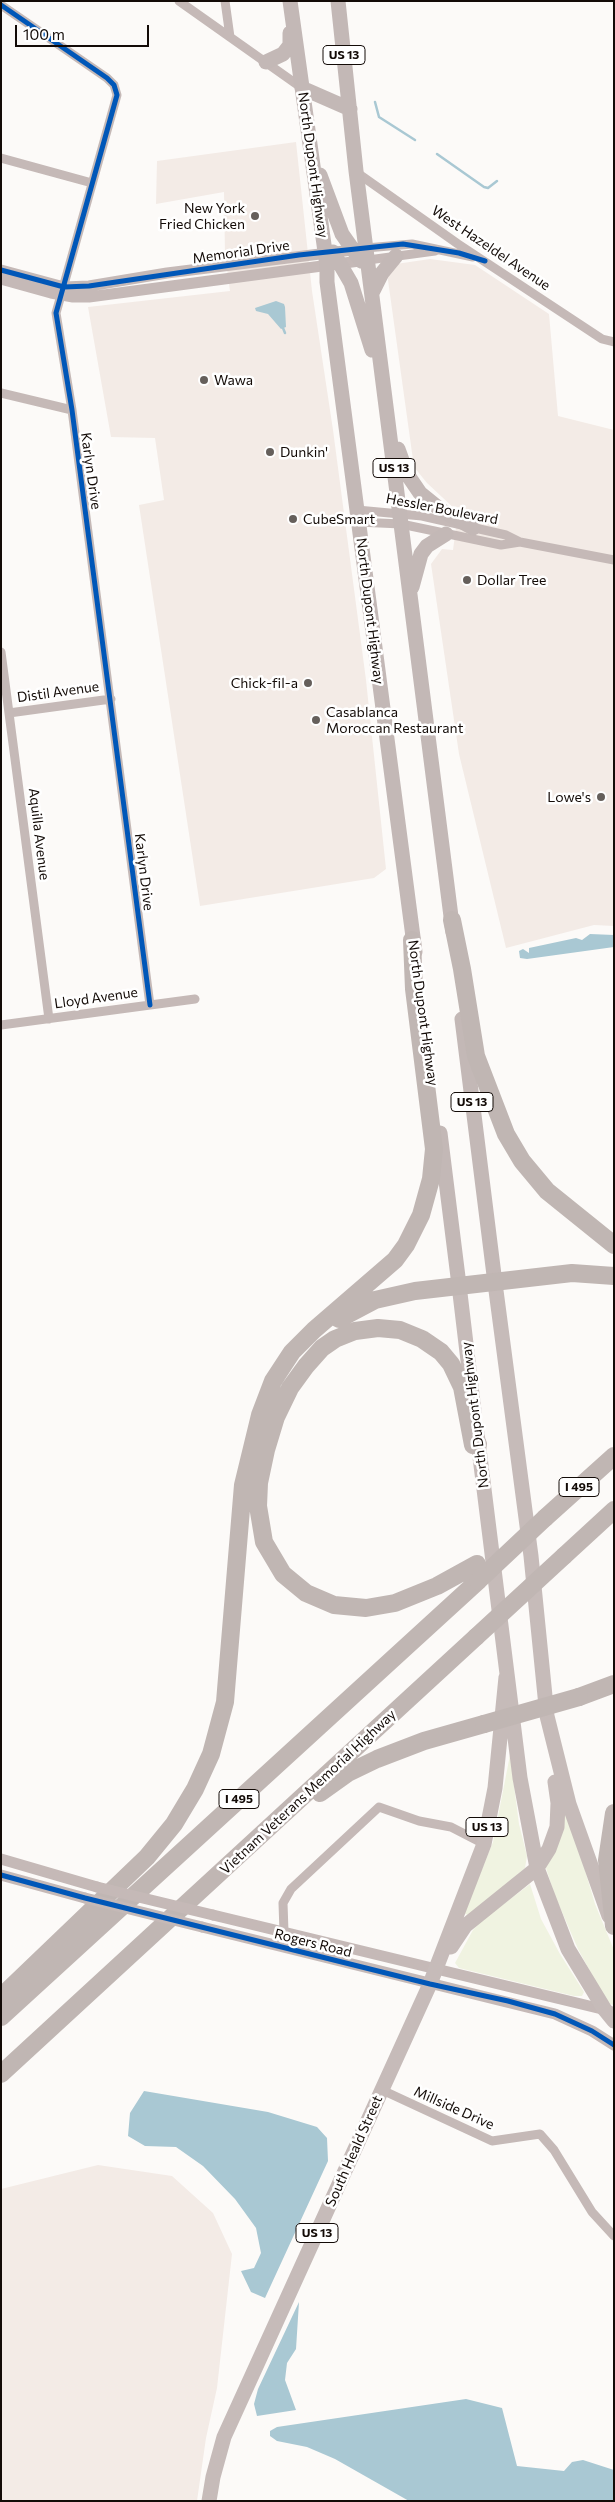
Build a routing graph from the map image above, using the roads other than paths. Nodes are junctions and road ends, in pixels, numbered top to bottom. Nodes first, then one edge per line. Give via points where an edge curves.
1 (179, 1) edge
2 (225, 1) edge
3 (338, 1) edge
4 (1, 5) edge
5 (290, 8) edge
6 (230, 37) junction
7 (266, 62) junction
8 (302, 88) junction
9 (350, 109) junction
10 (1, 158) edge
11 (314, 163) junction
12 (356, 172) junction
13 (92, 183) junction
14 (438, 251) junction
15 (362, 255) junction
16 (396, 256) junction
17 (332, 259) junction
18 (485, 261) junction
19 (1, 270) edge
20 (1, 279) edge
21 (63, 291) junction
22 (372, 292) junction
23 (614, 342) edge
24 (384, 392) junction
25 (1, 393) edge
26 (72, 410) junction
27 (388, 424) junction
28 (358, 516) junction
29 (400, 518) junction
30 (473, 528) junction
31 (446, 534) junction
32 (520, 542) junction
33 (614, 560) edge
34 (410, 595) junction
35 (1, 652) edge
36 (110, 699) junction
37 (9, 713) junction
38 (452, 920) junction
39 (412, 940) junction
40 (195, 999) dead end
41 (150, 1005) junction
42 (49, 1019) junction
43 (1, 1025) edge
44 (614, 1245) edge
45 (614, 1276) edge
46 (495, 1283) junction
47 (459, 1285) junction
48 (270, 1391) junction
49 (478, 1444) junction
50 (614, 1456) edge
51 (614, 1510) edge
52 (477, 1572) junction
53 (506, 1677) junction
54 (614, 1684) edge
55 (547, 1716) junction
56 (614, 1814) edge
57 (484, 1844) junction
58 (1, 1859) edge
59 (536, 1868) junction
60 (225, 1870) junction
61 (1, 1874) edge
62 (614, 1927) edge
63 (284, 1932) junction
64 (435, 1968) junction
65 (430, 1984) junction
66 (1, 1997) edge
67 (611, 2014) edge
68 (1, 2016) edge
69 (614, 2045) edge
70 (1, 2074) edge
71 (382, 2090) junction
72 (614, 2236) edge
73 (209, 2501) edge

1 - 6 street
2 - 6 street
3 - 9 highway, US 13
4 - 13 street, Karlyn Drive via 114,85 117,95
5 - 7 highway via 290,45 284,54
5 - 8 highway, North Dupont Highway / US 13
6 - 7 street
7 - 8 street
8 - 9 highway
8 - 11 highway, North Dupont Highway / US 13
9 - 12 highway, US 13
10 - 13 street
11 - 15 highway via 342,234
11 - 17 highway, North Dupont Highway / US 13
12 - 15 highway, US 13
12 - 18 street, West Hazeldel Avenue
13 - 21 street, Karlyn Drive
14 - 15 street, Memorial Drive via 412,244
14 - 16 street, Memorial Drive
14 - 18 street, Memorial Drive
15 - 16 street, Memorial Drive
15 - 17 street, Memorial Drive
15 - 22 highway, US 13
16 - 22 highway
17 - 21 street, Memorial Drive via 166,273
17 - 24 highway via 351,283
17 - 28 highway, North Dupont Highway / US 13 via 327,282
18 - 23 street, West Hazeldel Avenue via 602,339
19 - 21 street, Memorial Drive
20 - 21 street, Memorial Drive
21 - 26 street, Karlyn Drive via 56,313
22 - 24 highway, US 13
24 - 27 highway, US 13
25 - 26 street
26 - 36 street, Karlyn Drive
27 - 29 highway, US 13
27 - 30 highway via 407,474 420,493 435,507
28 - 29 street, Hessler Boulevard
28 - 39 highway, North Dupont Highway / US 13
29 - 30 street, Hessler Boulevard
29 - 31 street, Hessler Boulevard
29 - 34 highway, US 13
30 - 32 street, Hessler Boulevard via 506,535
31 - 32 street, Hessler Boulevard via 501,545
31 - 34 highway via 421,554
32 - 33 street, Hessler Boulevard
34 - 38 highway, US 13
35 - 37 street, Aquilla Avenue
36 - 37 street, Distil Avenue
36 - 41 street, Karlyn Drive
37 - 42 street, Aquilla Avenue
38 - 44 highway via 476,1056 506,1134 522,1161 547,1191
38 - 46 highway, US 13
39 - 47 highway, North Dupont Highway / US 13 via 421,987
39 - 48 highway via 414,989 434,1149 424,1205 412,1236 394,1260 298,1346 282,1366
40 - 41 street, Lloyd Avenue
41 - 42 street, Lloyd Avenue
42 - 43 street, Lloyd Avenue
45 - 46 highway via 580,1273
46 - 47 highway
46 - 55 main road, US 13 via 531,1556
47 - 48 highway via 394,1295 349,1312 308,1344
47 - 49 main road, North Dupont Highway / US 13
48 - 66 highway via 255,1430 245,1471 227,1687 219,1729 206,1767 181,1813 147,1857
49 - 52 highway via 473,1445 467,1401 459,1379 451,1364 435,1347 400,1330 355,1331 322,1348 290,1388 276,1417 266,1450 258,1506 264,1542 279,1569 300,1589 334,1605 366,1608 400,1602
49 - 53 main road, North Dupont Highway / US 13
50 - 52 highway, I 495, bridge via 545,1518
51 - 60 highway, Vietnam Veterans Memorial Highway / I 495, bridge
52 - 68 highway, I 495
53 - 57 main road, South Heald Street / US 13 via 495,1788
53 - 59 main road, North Dupont Highway via 526,1821
54 - 60 highway, bridge via 408,1747 348,1773
55 - 59 main road, South Heald Street / US 13 via 558,1803 557,1827 550,1849
55 - 62 main road via 569,1804
56 - 62 highway via 607,1860
57 - 63 street via 451,1827 419,1821 379,1807 291,1889 283,1903
57 - 64 main road, South Heald Street / US 13
58 - 63 street, Rogers Road, bridge via 96,1887
59 - 64 main road, South Heald Street / US 13 via 466,1926
59 - 67 main road, North Dupont Highway via 568,1949
60 - 70 highway, Vietnam Veterans Memorial Highway / I 495
61 - 65 street, Rogers Road, bridge
63 - 64 street, Rogers Road
64 - 65 main road, South Heald Street / US 13
64 - 67 street, Rogers Road
65 - 69 street, Rogers Road via 555,2014
65 - 71 main road, South Heald Street / US 13
71 - 72 street, Millside Drive via 492,2141 540,2134 554,2150 592,2212
71 - 73 main road, South Heald Street / US 13 via 224,2437

